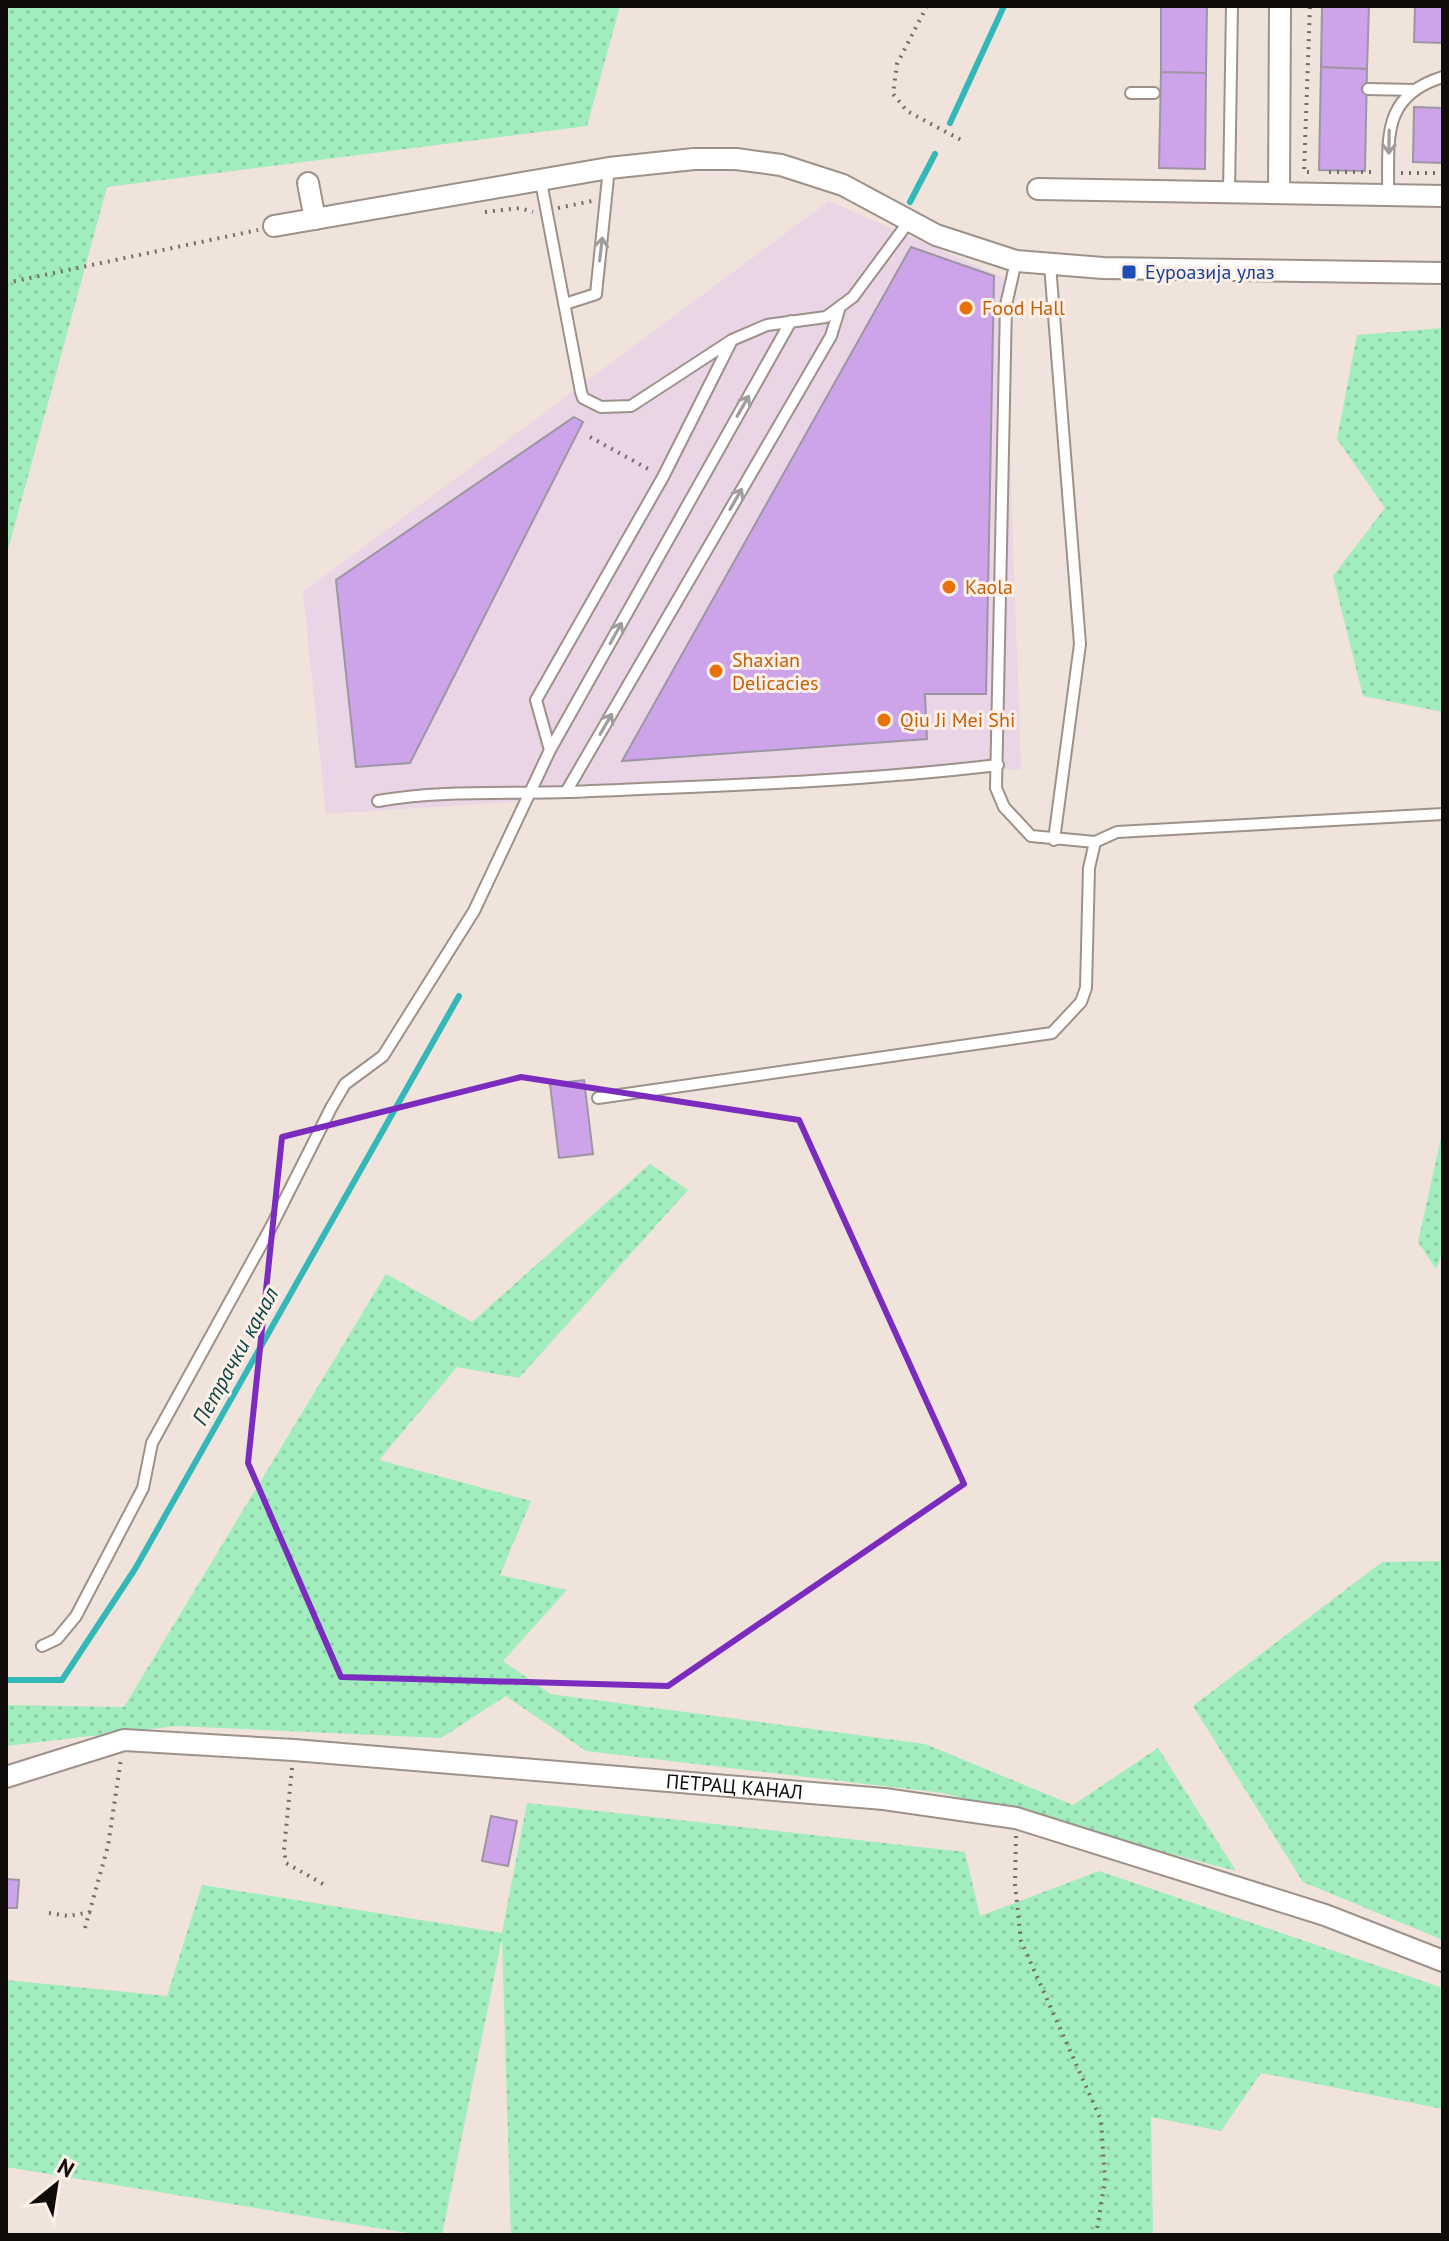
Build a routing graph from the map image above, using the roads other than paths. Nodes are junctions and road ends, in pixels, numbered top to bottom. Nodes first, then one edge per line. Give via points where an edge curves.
1 (1232, 6) edge
2 (1280, 6) edge
3 (1443, 77) edge
4 (1368, 89) dead end
5 (1131, 93) dead end
6 (1154, 93) dead end
7 (1412, 93) junction
8 (609, 168) junction
9 (541, 182) junction
10 (308, 183) dead end
11 (1038, 189) dead end
12 (1229, 192) junction
13 (1279, 193) junction
14 (1388, 194) junction
15 (1443, 196) edge
16 (315, 219) junction
17 (910, 220) junction
18 (274, 226) road end
19 (1016, 261) junction
20 (1050, 265) junction
21 (1443, 273) edge
22 (565, 304) junction
23 (839, 310) junction
24 (791, 321) junction
25 (732, 340) junction
26 (550, 750) junction
27 (998, 765) junction
28 (566, 792) junction
29 (527, 793) junction
30 (378, 801) dead end
31 (1443, 814) edge
32 (1054, 840) junction
33 (1095, 842) junction
34 (598, 1098) dead end
35 (42, 1646) dead end
36 (6, 1777) edge
37 (1443, 1961) edge

1 - 12 lane
2 - 13 street
3 - 7 lane
4 - 7 lane
5 - 6 lane
7 -> 14 lane via 1389,123
8 - 9 street
8 - 17 street via 694,159 781,165 843,185
22 -> 8 lane via 596,294
9 - 16 street
9 - 22 lane
10 - 16 street
11 - 12 street
12 - 13 street
13 - 14 street
14 - 15 street
16 - 18 street
17 - 19 street via 936,235
17 - 23 lane
19 - 20 street
19 - 27 lane via 1006,305
20 - 21 street
20 - 32 lane via 1080,644
22 - 25 lane via 583,398 601,407 618,409 643,401
23 - 24 lane
28 -> 23 lane via 831,336
24 - 25 lane
26 -> 24 lane
25 - 26 lane via 663,477 536,700
26 - 29 lane
27 - 28 lane
27 - 32 lane via 996,788 1004,807 1031,836
28 - 29 lane
29 - 30 lane via 414,795
29 - 35 lane via 474,911 383,1056 345,1084 331,1108 152,1443 143,1488 76,1616 57,1639
31 - 33 lane via 1117,832
32 - 33 lane
33 - 34 lane via 1089,868 1086,988 1081,1002 1052,1033
36 - 37 street, ПЕТРАЦ КАНАЛ via 124,1740 884,1799 1016,1818 1325,1915

